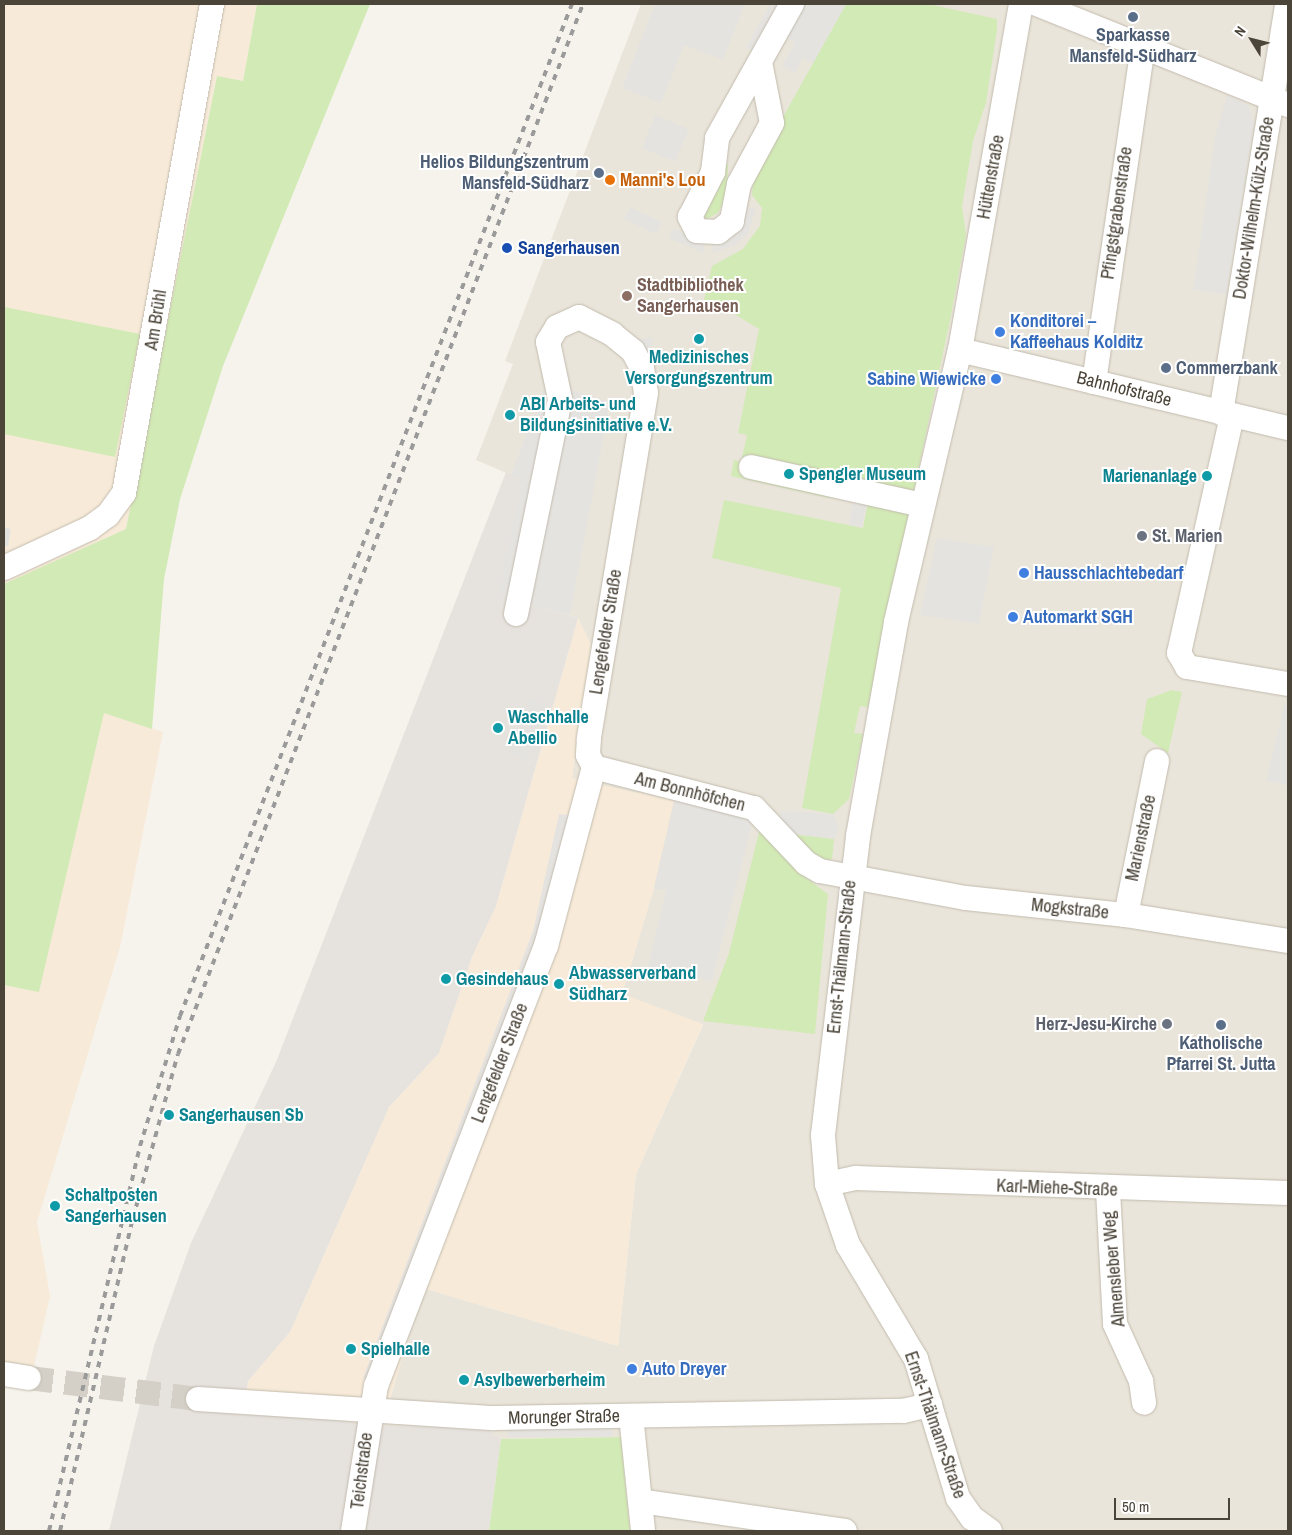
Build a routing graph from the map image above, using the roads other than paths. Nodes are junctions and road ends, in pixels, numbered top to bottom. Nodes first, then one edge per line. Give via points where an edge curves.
1 (212, 4) edge
2 (792, 4) edge
3 (1021, 4) edge
4 (1037, 4) edge
5 (1287, 4) edge
6 (1143, 46) junction
7 (760, 62) junction
8 (1279, 101) edge
9 (960, 350) junction
10 (1094, 382) junction
11 (1227, 415) junction
12 (1288, 428) edge
13 (751, 468) dead end
14 (922, 505) junction
15 (4, 568) edge
16 (516, 614) dead end
17 (1288, 684) edge
18 (1157, 762) dead end
19 (594, 767) junction
20 (851, 876) junction
21 (1126, 915) junction
22 (1288, 942) edge
23 (826, 1184) junction
24 (1108, 1190) junction
25 (1288, 1194) edge
26 (4, 1374) edge
27 (29, 1378) tunnel mouth
28 (198, 1400) tunnel mouth
29 (1144, 1403) dead end
30 (930, 1405) junction
31 (370, 1411) junction
32 (631, 1416) junction
33 (640, 1501) junction
34 (353, 1531) edge
35 (643, 1531) edge
36 (844, 1531) edge
37 (987, 1531) edge

1 - 15 street, Am Brühl via 124,493 108,515 90,528
2 - 7 street
3 - 9 street, Hüttenstraße
4 - 6 street
5 - 8 street, Doktor-Wilhelm-Külz-Straße
6 - 8 street
6 - 10 street, Pfingstgrabenstraße
7 - 7 street via 715,142 713,172 690,217 692,226 701,232 718,232 732,221 739,184 772,123
8 - 11 street, Doktor-Wilhelm-Külz-Straße
9 - 10 street, Bahnhofstraße
9 - 14 street, Ernst-Thälmann-Straße
10 - 11 street, Bahnhofstraße
11 - 12 street, Bahnhofstraße
11 - 17 street via 1179,653 1182,664
13 - 14 street
14 - 20 street, Ernst-Thälmann-Straße via 893,638
16 - 19 street, Lengefelder Straße via 560,399 548,342 557,327 579,317 612,334 633,351 642,368 646,393 588,739 588,755
18 - 21 street, Marienstraße
19 - 20 street, Am Bonnhöfchen via 754,808 812,868
19 - 31 street, Lengefelder Straße via 546,946 397,1328
20 - 21 street, Mogkstraße via 1050,910
20 - 23 street, Ernst-Thälmann-Straße via 823,1135
21 - 22 street, Mogkstraße
23 - 24 street, Karl-Miehe-Straße via 856,1178
23 - 30 street, Ernst-Thälmann-Straße via 848,1245 916,1359
24 - 25 street, Karl-Miehe-Straße
24 - 29 street, Almensleber Weg via 1115,1324 1141,1380
26 - 27 street
28 - 31 street, Morunger Straße
30 - 32 street, Morunger Straße via 903,1411
30 - 37 street, Ernst-Thälmann-Straße via 955,1492 967,1513
31 - 32 street, Morunger Straße via 494,1418
31 - 34 street, Teichstraße
32 - 33 street
33 - 35 street
33 - 36 street

